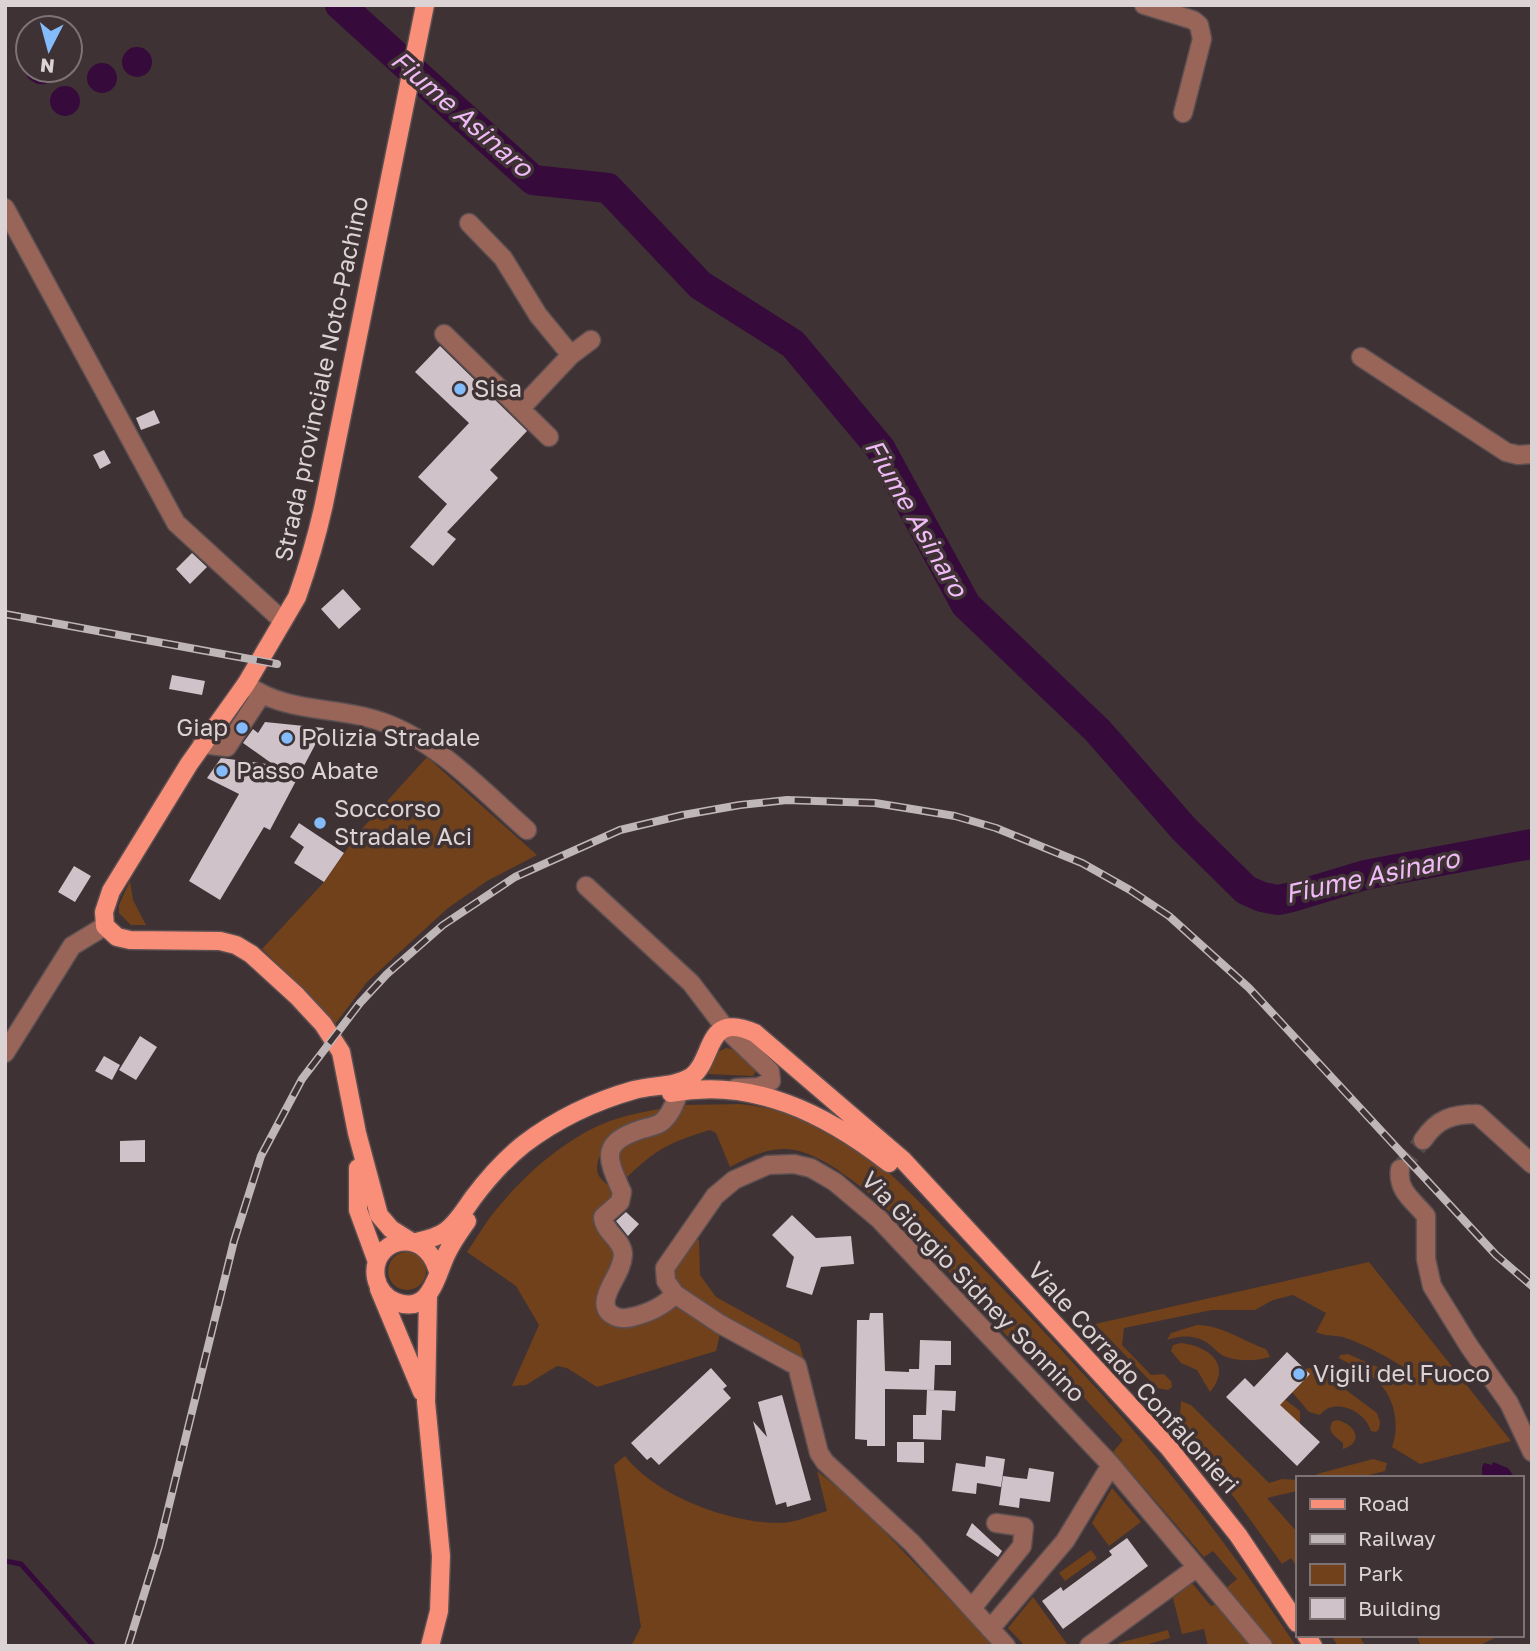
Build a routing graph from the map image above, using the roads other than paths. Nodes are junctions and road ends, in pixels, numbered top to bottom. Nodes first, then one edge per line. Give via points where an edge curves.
1 (425, 5) edge
2 (1144, 5) edge
3 (1183, 113) dead end
4 (5, 208) edge
5 (469, 223) dead end
6 (444, 334) dead end
7 (590, 340) dead end
8 (571, 355) junction
9 (1361, 357) dead end
10 (520, 409) junction
11 (549, 437) dead end
12 (1532, 454) edge
13 (283, 621) junction
14 (246, 684) junction
15 (261, 695) junction
16 (202, 744) junction
17 (527, 830) dead end
18 (586, 886) dead end
19 (105, 926) junction
20 (726, 1029) junction
21 (5, 1053) edge
22 (722, 1088) junction
23 (679, 1091) junction
24 (357, 1133) junction
25 (1423, 1140) tunnel mouth
26 (1532, 1164) edge
27 (1401, 1169) dead end
28 (975, 1238) junction
29 (413, 1242) junction
30 (377, 1262) junction
31 (439, 1272) junction
32 (378, 1285) junction
33 (675, 1294) junction
34 (428, 1296) junction
35 (426, 1402) junction
36 (1532, 1452) edge
37 (1111, 1465) junction
38 (996, 1523) dead end
39 (1196, 1568) junction
40 (972, 1608) junction
41 (1296, 1622) edge
42 (990, 1629) junction
43 (430, 1646) edge
44 (1006, 1646) edge
45 (1089, 1646) edge
46 (1263, 1646) edge

1 - 13 main road, Strada provinciale Noto-Pachino via 317,537 297,597
2 - 3 street via 1199,25 1202,39
4 - 13 street via 176,523
5 - 8 street via 503,258 538,315
6 - 10 street
7 - 8 street
8 - 10 street
9 - 12 street via 1506,452
10 - 11 street
13 - 14 main road, Strada provinciale Noto-Pachino
14 - 15 street
14 - 16 main road, Strada provinciale Noto-Pachino
15 - 16 street via 227,747
15 - 17 street via 282,704 357,715 405,732
16 - 19 main road, Strada provinciale Noto-Pachino via 111,891
18 - 20 street via 691,983
19 - 21 street via 72,946
19 - 24 main road via 117,937 130,940 220,941 251,954 297,996 336,1041
20 - 22 street via 770,1072 771,1081 759,1087
20 - 28 main road via 755,1033 903,1160
20 - 29 main road via 712,1041 692,1076 588,1105 504,1161 446,1231
22 - 23 main road
22 - 28 main road via 803,1109 835,1125 893,1167
23 - 31 main road via 592,1114 529,1152 465,1223
23 - 33 street via 661,1123 623,1135 613,1145 610,1169 622,1192 620,1202 603,1217 623,1252 606,1297 610,1315 627,1319 647,1314
24 - 29 main road via 379,1215 391,1229
24 - 30 main road via 358,1210
25 - 26 street via 1431,1127 1446,1117 1477,1114
27 - 36 street via 1402,1190 1426,1216 1426,1259 1432,1286 1509,1403
28 - 41 main road, Viale Corrado Confalonieri via 1169,1448 1238,1535
29 - 30 main road via 390,1246
29 - 31 main road via 427,1248
30 - 32 main road
31 - 34 main road
32 - 34 main road via 395,1302 407,1304
32 - 35 main road
33 - 37 street, Via Giorgio Sidney Sonnino via 666,1281 665,1268 715,1196 734,1180 768,1165 811,1168 878,1219
33 - 40 street via 797,1366 825,1462 912,1543
34 - 35 main road
35 - 43 main road via 441,1556 439,1611
37 - 39 street, Via Giorgio Sidney Sonnino
37 - 42 street via 1065,1541
38 - 40 street via 1024,1527 1022,1546
39 - 45 street
39 - 46 street, Via Giorgio Sidney Sonnino
40 - 42 street
42 - 44 street

